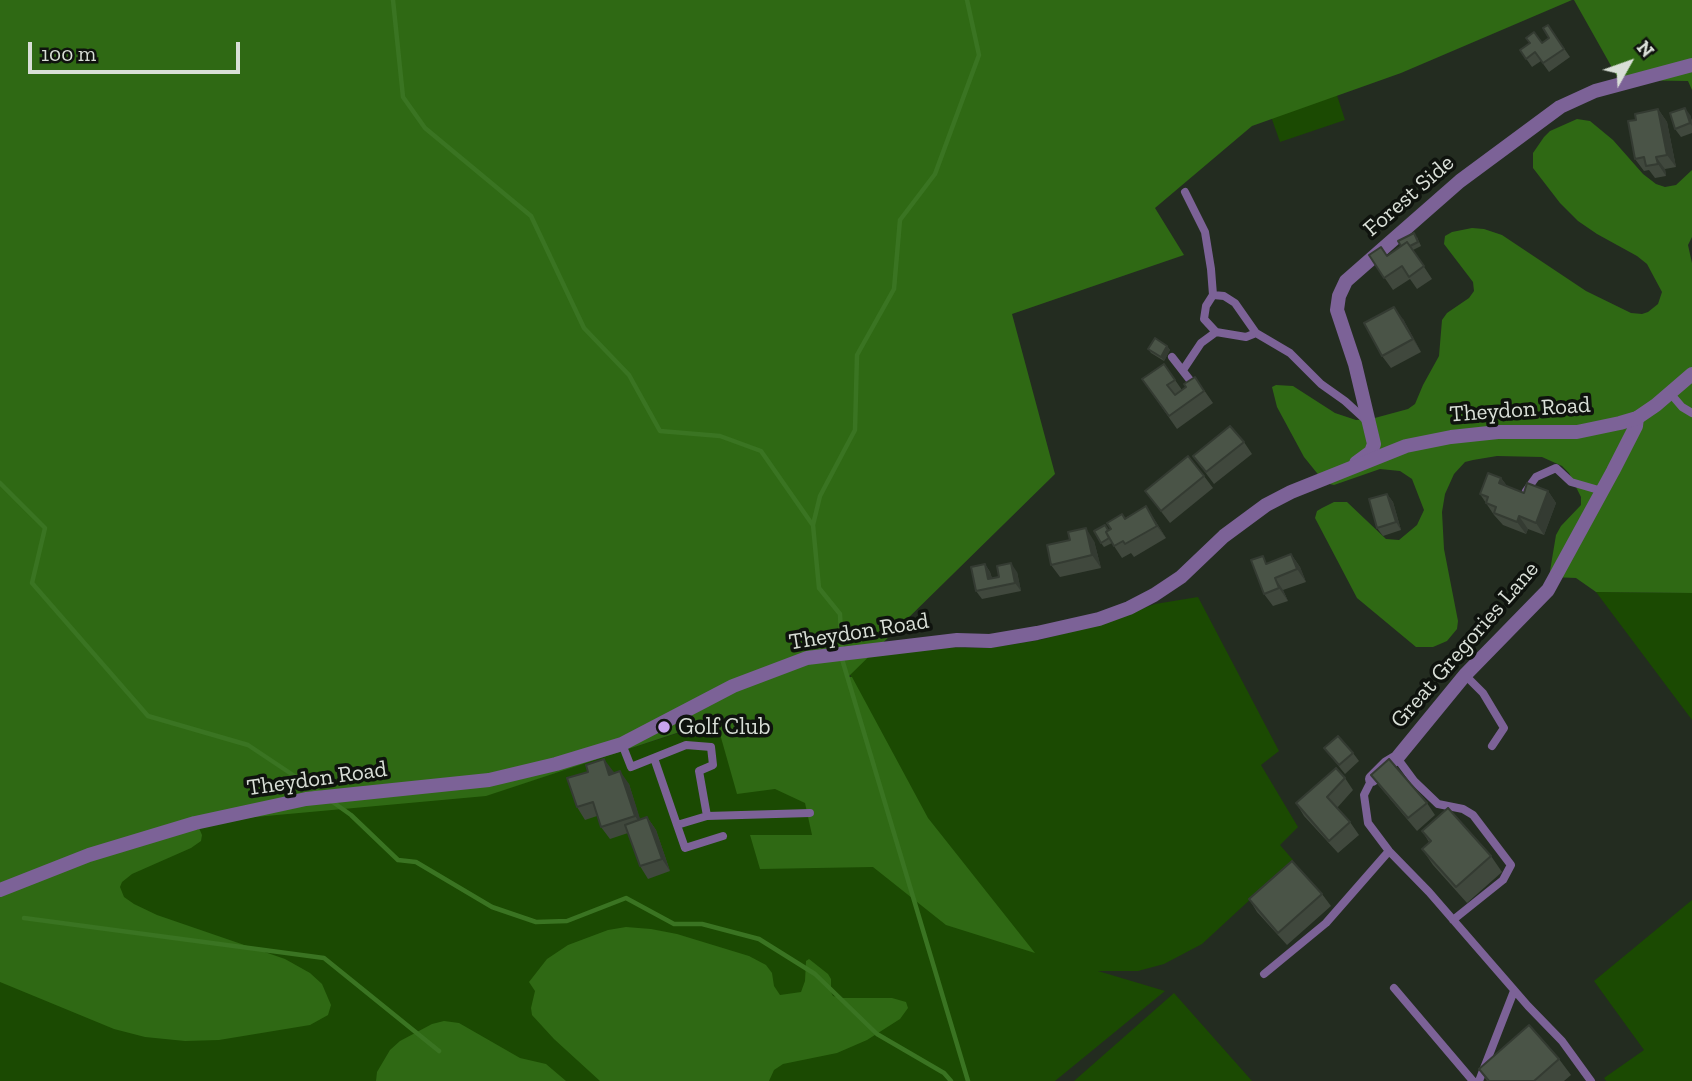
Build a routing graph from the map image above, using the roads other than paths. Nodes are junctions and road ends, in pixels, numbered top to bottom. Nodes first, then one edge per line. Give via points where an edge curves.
1 (1692, 65) edge
2 (1185, 192) dead end
3 (1213, 295) junction
4 (1216, 332) junction
5 (1256, 333) junction
6 (1172, 357) dead end
7 (1183, 370) junction
8 (1692, 374) edge
9 (1193, 384) edge
10 (1670, 393) junction
11 (1692, 413) edge
12 (1637, 418) junction
13 (1369, 423) junction
14 (1347, 471) junction
15 (1602, 491) junction
16 (1524, 493) edge
17 (1465, 675) junction
18 (622, 744) junction
19 (1492, 746) dead end
20 (654, 758) junction
21 (1398, 758) junction
22 (1372, 779) joint
23 (810, 813) dead end
24 (708, 816) junction
25 (677, 825) junction
26 (723, 836) dead end
27 (1389, 851) junction
28 (0, 890) edge
29 (1453, 920) junction
30 (1264, 974) dead end
31 (1394, 988) dead end
32 (1514, 991) junction
33 (1474, 1081) edge
34 (1479, 1081) edge
35 (1591, 1081) edge

1 - 13 street, Forest Side via 1595,91 1560,107 1460,181 1346,281 1337,310
2 - 3 lane via 1205,232
3 - 4 lane via 1204,319
3 - 5 lane via 1235,303
4 - 5 lane via 1245,337
4 - 7 lane via 1200,343
5 - 13 lane via 1290,352
6 - 7 lane
7 - 9 lane
8 - 10 street, Theydon Road
10 - 11 lane
10 - 12 street, Theydon Road
12 - 14 street, Theydon Road via 1577,432 1451,437 1406,446
12 - 15 street, Great Gregories Lane
13 - 14 street, Forest Side via 1374,444 1371,452
14 - 18 street, Theydon Road via 1266,505 1181,577 1129,608 1099,619 1001,639 807,658 733,686
15 - 16 lane via 1571,482 1556,468 1536,477
15 - 17 street, Great Gregories Lane via 1548,590
17 - 19 lane via 1483,692 1504,729
17 - 21 street, Great Gregories Lane
18 - 20 lane via 631,767
18 - 28 street, Theydon Road via 489,780 306,799 168,831 89,855
20 - 24 lane via 686,746 711,747 713,765 699,771
20 - 25 lane
21 - 22 street, Great Gregories Lane
21 - 29 lane via 1438,804 1473,815 1511,865 1503,880
22 - 27 lane via 1364,795 1368,823
23 - 24 lane
24 - 25 lane
25 - 26 lane via 685,848
27 - 29 lane
27 - 30 lane via 1326,923
29 - 32 lane
31 - 33 lane
32 - 34 lane
32 - 35 lane via 1562,1041

